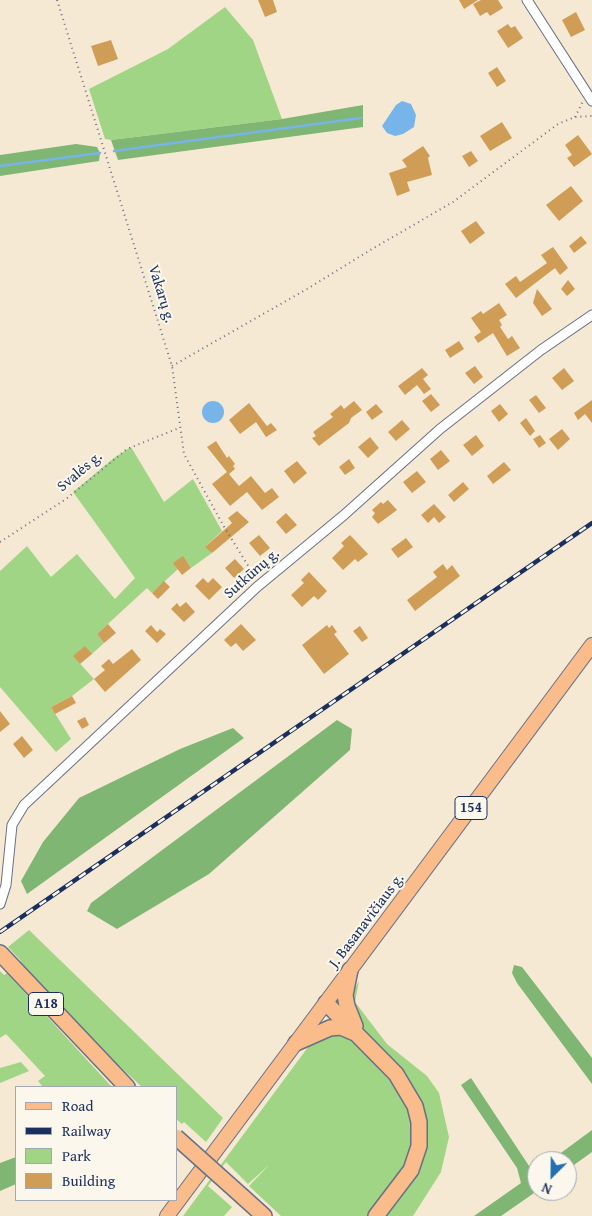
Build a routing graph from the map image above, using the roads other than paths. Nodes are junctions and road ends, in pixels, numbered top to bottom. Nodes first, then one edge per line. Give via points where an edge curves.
1 (527, 0) edge
2 (589, 97) edge
3 (592, 315) edge
4 (592, 646) edge
5 (0, 904) edge
6 (4, 958) edge
7 (350, 970) junction
8 (326, 1003) junction
9 (359, 1034) junction
10 (296, 1043) junction
11 (126, 1086) edge
12 (178, 1139) edge
13 (245, 1200) junction
14 (167, 1216) edge
15 (259, 1216) edge
16 (264, 1216) edge
17 (376, 1216) edge

1 - 2 street
3 - 5 street, Sutkūnų g. via 541,350 440,429 344,515 260,584 24,806 12,825 6,885
4 - 7 main road, J. Basanavičiaus g. / 154
6 - 11 highway, A18
7 - 8 main road, J. Basanavičiaus g. / 154
7 - 9 highway via 346,1001
8 - 9 highway
8 - 10 main road, J. Basanavičiaus g. / 154
9 - 10 highway via 341,1027 330,1028
9 - 17 highway via 406,1088 419,1122 418,1146 411,1170
10 - 14 main road, J. Basanavičiaus g. / 154
12 - 13 highway, bridge
13 - 15 highway
13 - 16 highway

